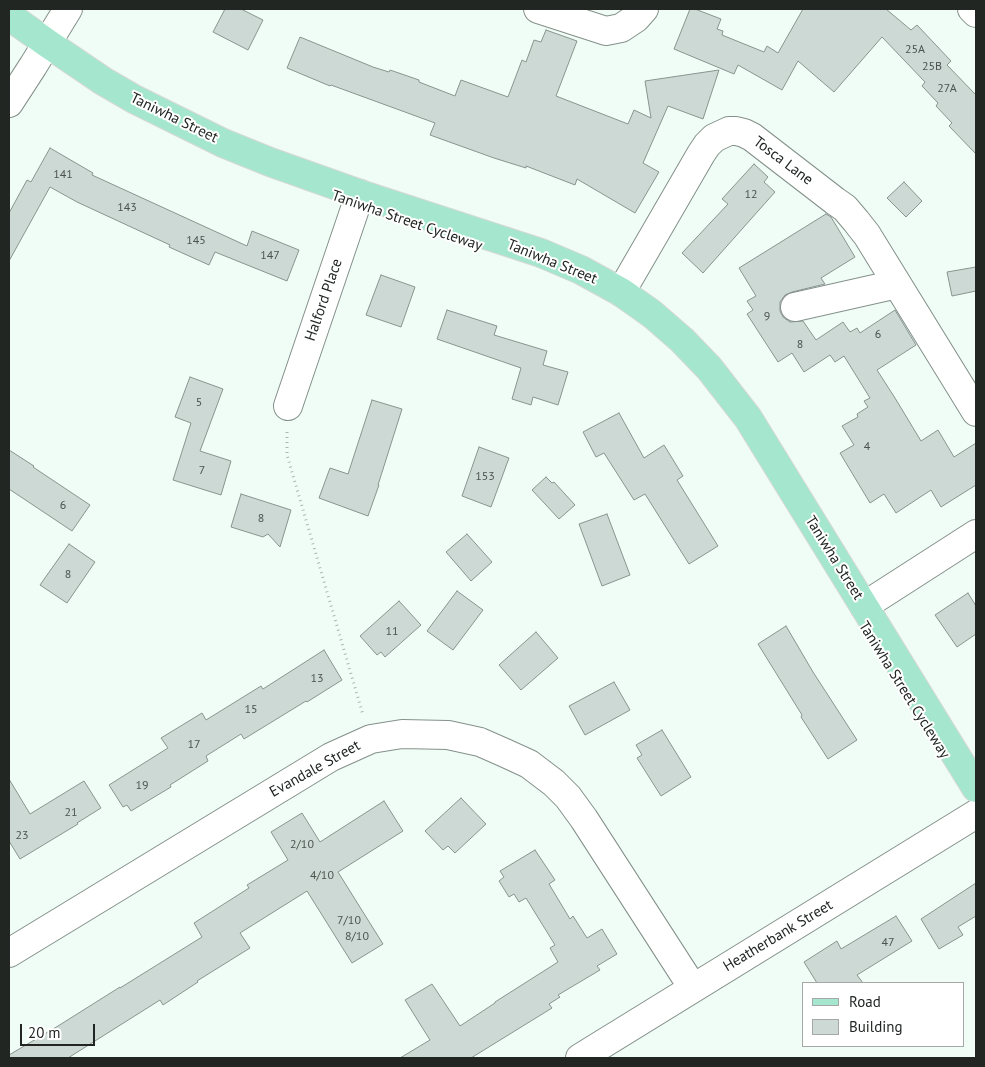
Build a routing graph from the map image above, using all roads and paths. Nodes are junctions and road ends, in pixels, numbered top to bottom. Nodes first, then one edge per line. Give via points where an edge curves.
1 (68, 9) edge
2 (538, 9) edge
3 (644, 9) edge
4 (972, 9) edge
5 (976, 13) edge
6 (9, 16) edge
7 (46, 43) junction
8 (9, 103) edge
9 (360, 194) junction
10 (898, 284) junction
11 (620, 292) junction
12 (795, 307) dead end
13 (288, 406) joint
14 (976, 412) edge
15 (976, 534) edge
16 (864, 606) junction
17 (371, 739) junction
18 (976, 788) edge
19 (976, 814) edge
20 (9, 953) edge
21 (693, 988) junction
22 (580, 1058) edge

1 - 7 street
2 - 3 street via 606,31 620,28
4 - 5 street
6 - 7 main road, Taniwha Street
7 - 8 street
7 - 9 main road, Taniwha Street via 134,100 181,123 270,162
9 - 11 main road, Taniwha Street via 541,253
9 - 13 street, Halford Place
10 - 11 street, Tosca Lane via 867,235 845,208 752,138 729,131 714,138 701,154
10 - 12 street
10 - 14 street, Tosca Lane
11 - 16 main road, Taniwha Street via 652,314 710,368 748,418
13 - 17 path via 287,455
15 - 16 street
16 - 18 main road, Taniwha Street
17 - 20 street, Evandale Street via 331,757
17 - 21 street, Evandale Street via 428,734 480,742 529,764 554,783 584,819
19 - 21 street, Heatherbank Street
21 - 22 street, Heatherbank Street

